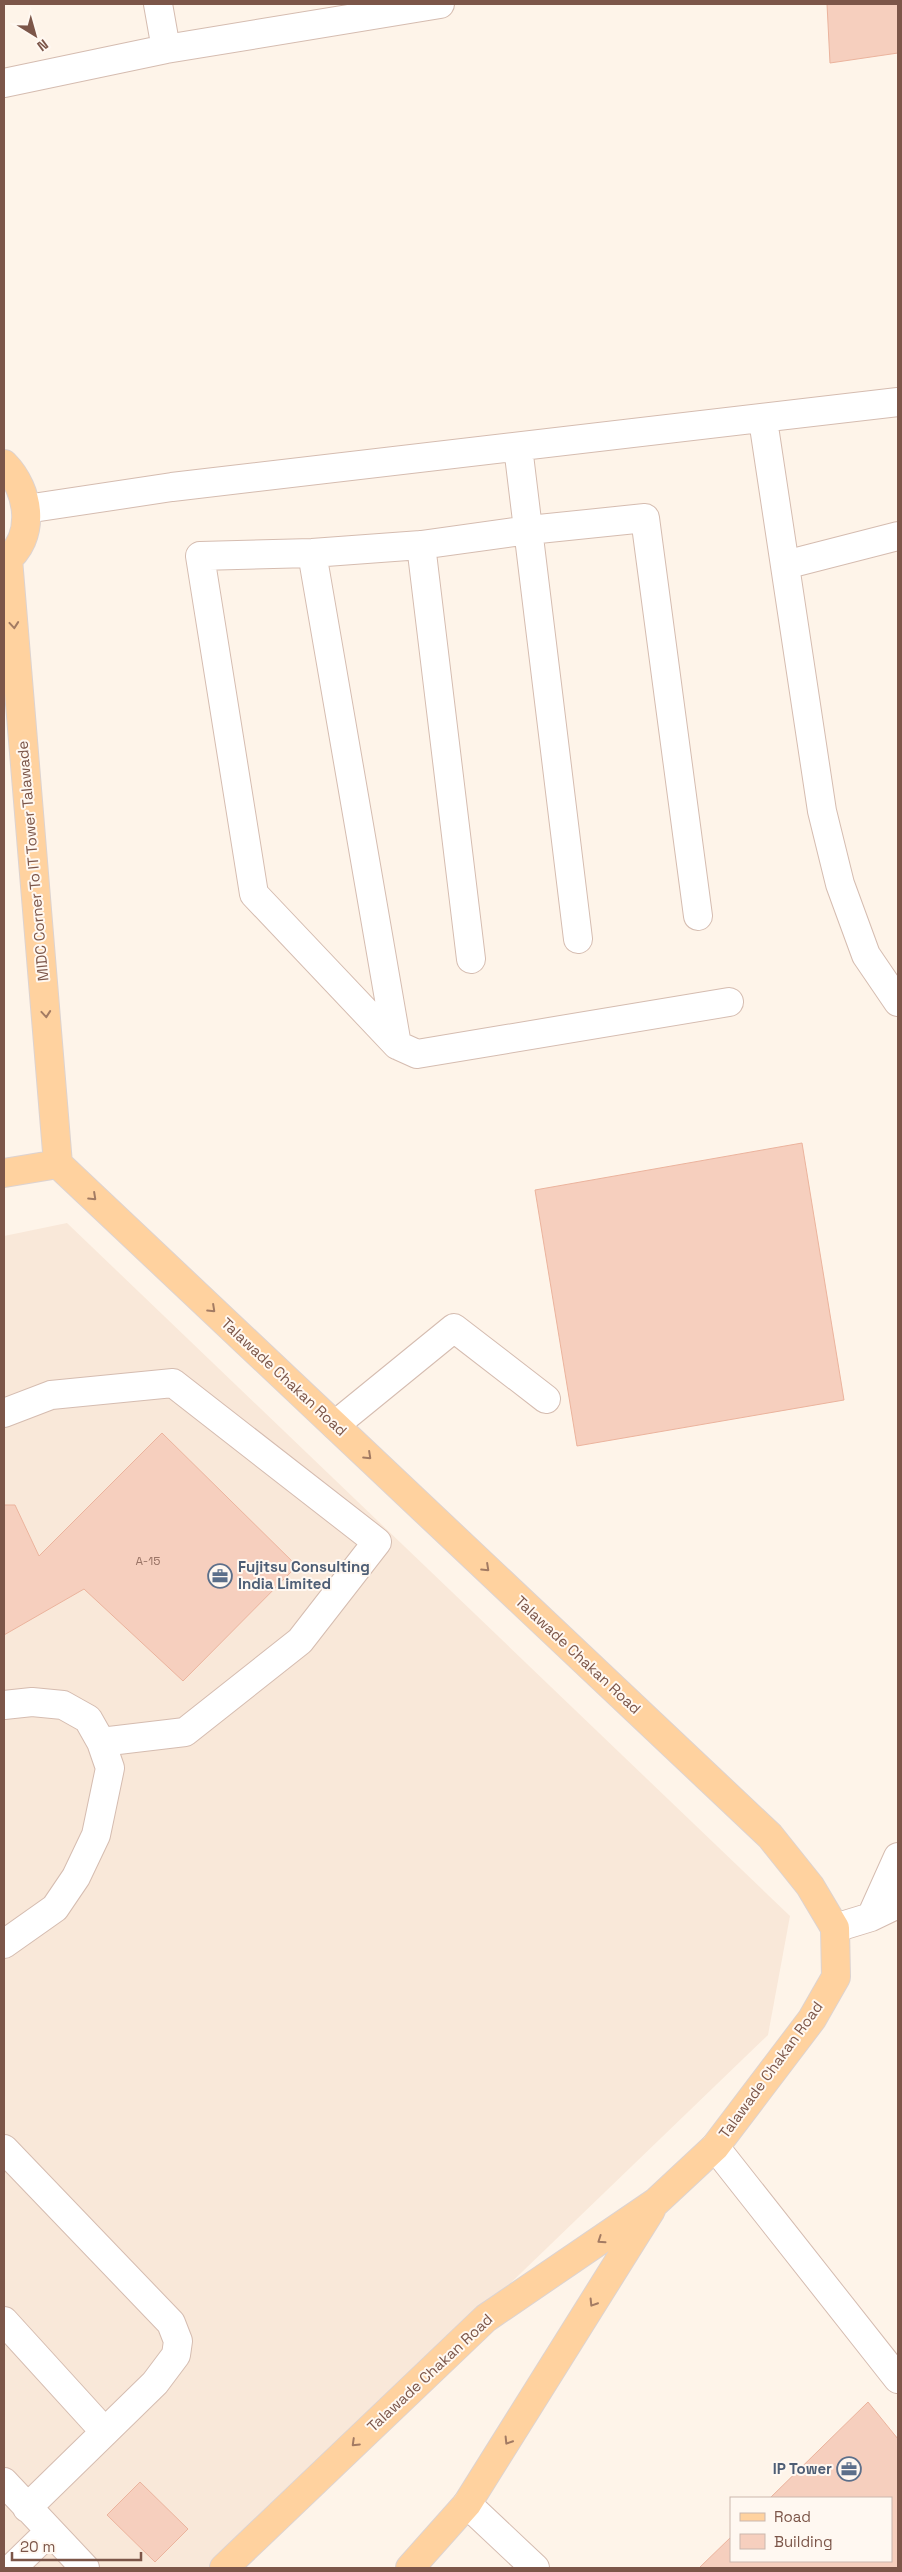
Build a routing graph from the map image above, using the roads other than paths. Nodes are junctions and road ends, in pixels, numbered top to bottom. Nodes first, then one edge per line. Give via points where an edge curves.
1 (158, 4) edge
2 (440, 4) edge
3 (166, 48) junction
4 (4, 83) edge
5 (898, 402) edge
6 (763, 420) junction
7 (518, 447) junction
8 (4, 464) edge
9 (26, 509) junction
10 (529, 530) junction
11 (898, 536) edge
12 (421, 544) junction
13 (312, 553) junction
14 (6, 561) edge
15 (785, 565) junction
16 (698, 916) dead end
17 (578, 939) dead end
18 (471, 959) dead end
19 (729, 1002) dead end
20 (898, 1002) edge
21 (397, 1045) junction
22 (58, 1164) junction
23 (4, 1173) edge
24 (546, 1400) dead end
25 (4, 1413) edge
26 (335, 1425) junction
27 (4, 1705) edge
28 (101, 1742) junction
29 (898, 1857) edge
30 (898, 1904) edge
31 (871, 1917) junction
32 (836, 1928) junction
33 (4, 1944) edge
34 (714, 2147) junction
35 (4, 2149) edge
36 (656, 2202) junction
37 (4, 2320) edge
38 (898, 2378) edge
39 (106, 2432) junction
40 (4, 2482) edge
41 (467, 2504) junction
42 (27, 2508) junction
43 (50, 2531) junction
44 (12, 2568) edge
45 (85, 2568) edge
46 (224, 2568) edge
47 (410, 2568) edge
48 (535, 2568) edge

1 - 3 lane
2 - 3 lane
3 - 4 lane
5 - 6 lane
6 - 7 lane
6 - 15 lane
7 - 9 lane via 172,487
7 - 10 lane
8 - 9 main road via 15,476
9 - 14 main road via 21,540
10 - 12 lane
10 - 16 lane via 645,518
10 - 17 lane
11 - 15 lane
12 - 13 lane
12 - 18 lane
13 - 21 lane
13 - 21 lane via 200,556 254,894
14 -> 22 main road, MIDC Corner To IT Tower Talawade
15 - 20 lane via 822,811 840,884 866,955
19 - 21 lane via 417,1054
22 - 23 main road
22 -> 26 main road, Talawade Chakan Road
24 - 26 lane via 454,1328
25 - 28 lane via 51,1395 173,1383 376,1542 300,1642 185,1732
26 -> 32 main road, Talawade Chakan Road via 770,1836 810,1886
27 - 28 lane via 32,1702 64,1705 88,1719
28 - 33 lane via 110,1768 96,1835 76,1877 55,1908
29 - 31 lane
30 - 31 lane
31 - 32 lane
32 - 34 main road, Talawade Chakan Road via 836,1978 812,2019
34 - 36 main road, Talawade Chakan Road
34 - 38 lane
35 - 39 lane via 171,2323 178,2341 176,2355 155,2383
36 -> 41 main road, Talawade Chakan Road
36 -> 46 main road, Talawade Chakan Road via 486,2318
37 - 39 lane
39 - 42 lane
40 - 42 lane
41 - 47 main road, Talawade Chakan Road
41 - 48 lane
42 - 43 lane
43 - 44 lane
43 - 45 lane

